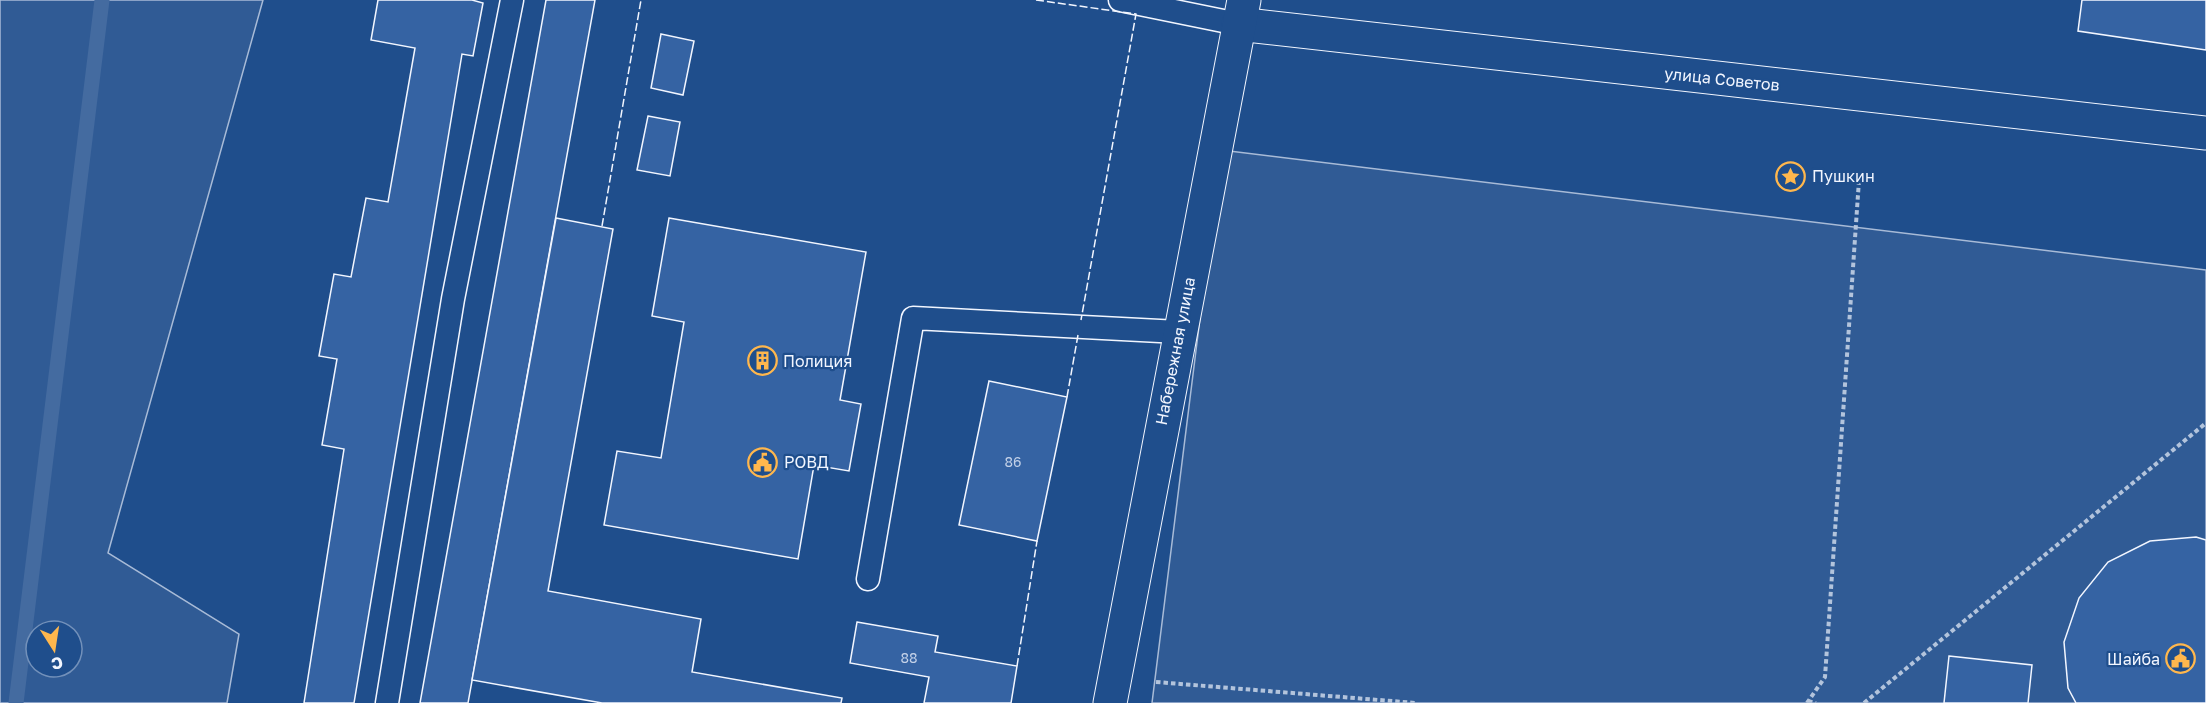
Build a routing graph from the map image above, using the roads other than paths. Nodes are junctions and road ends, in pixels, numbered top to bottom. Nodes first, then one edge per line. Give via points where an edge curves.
1 (512, 0) edge
2 (1120, 0) edge
3 (1241, 12) edge
4 (2206, 134) edge
5 (1179, 332) junction
6 (868, 579) dead end
7 (387, 703) edge
8 (1110, 703) edge

1 - 7 lane via 453,299
2 - 3 lane
3 - 4 street, улица Советов
3 - 5 street, Набережная улица
5 - 6 lane via 913,318
5 - 8 street, Набережная улица

